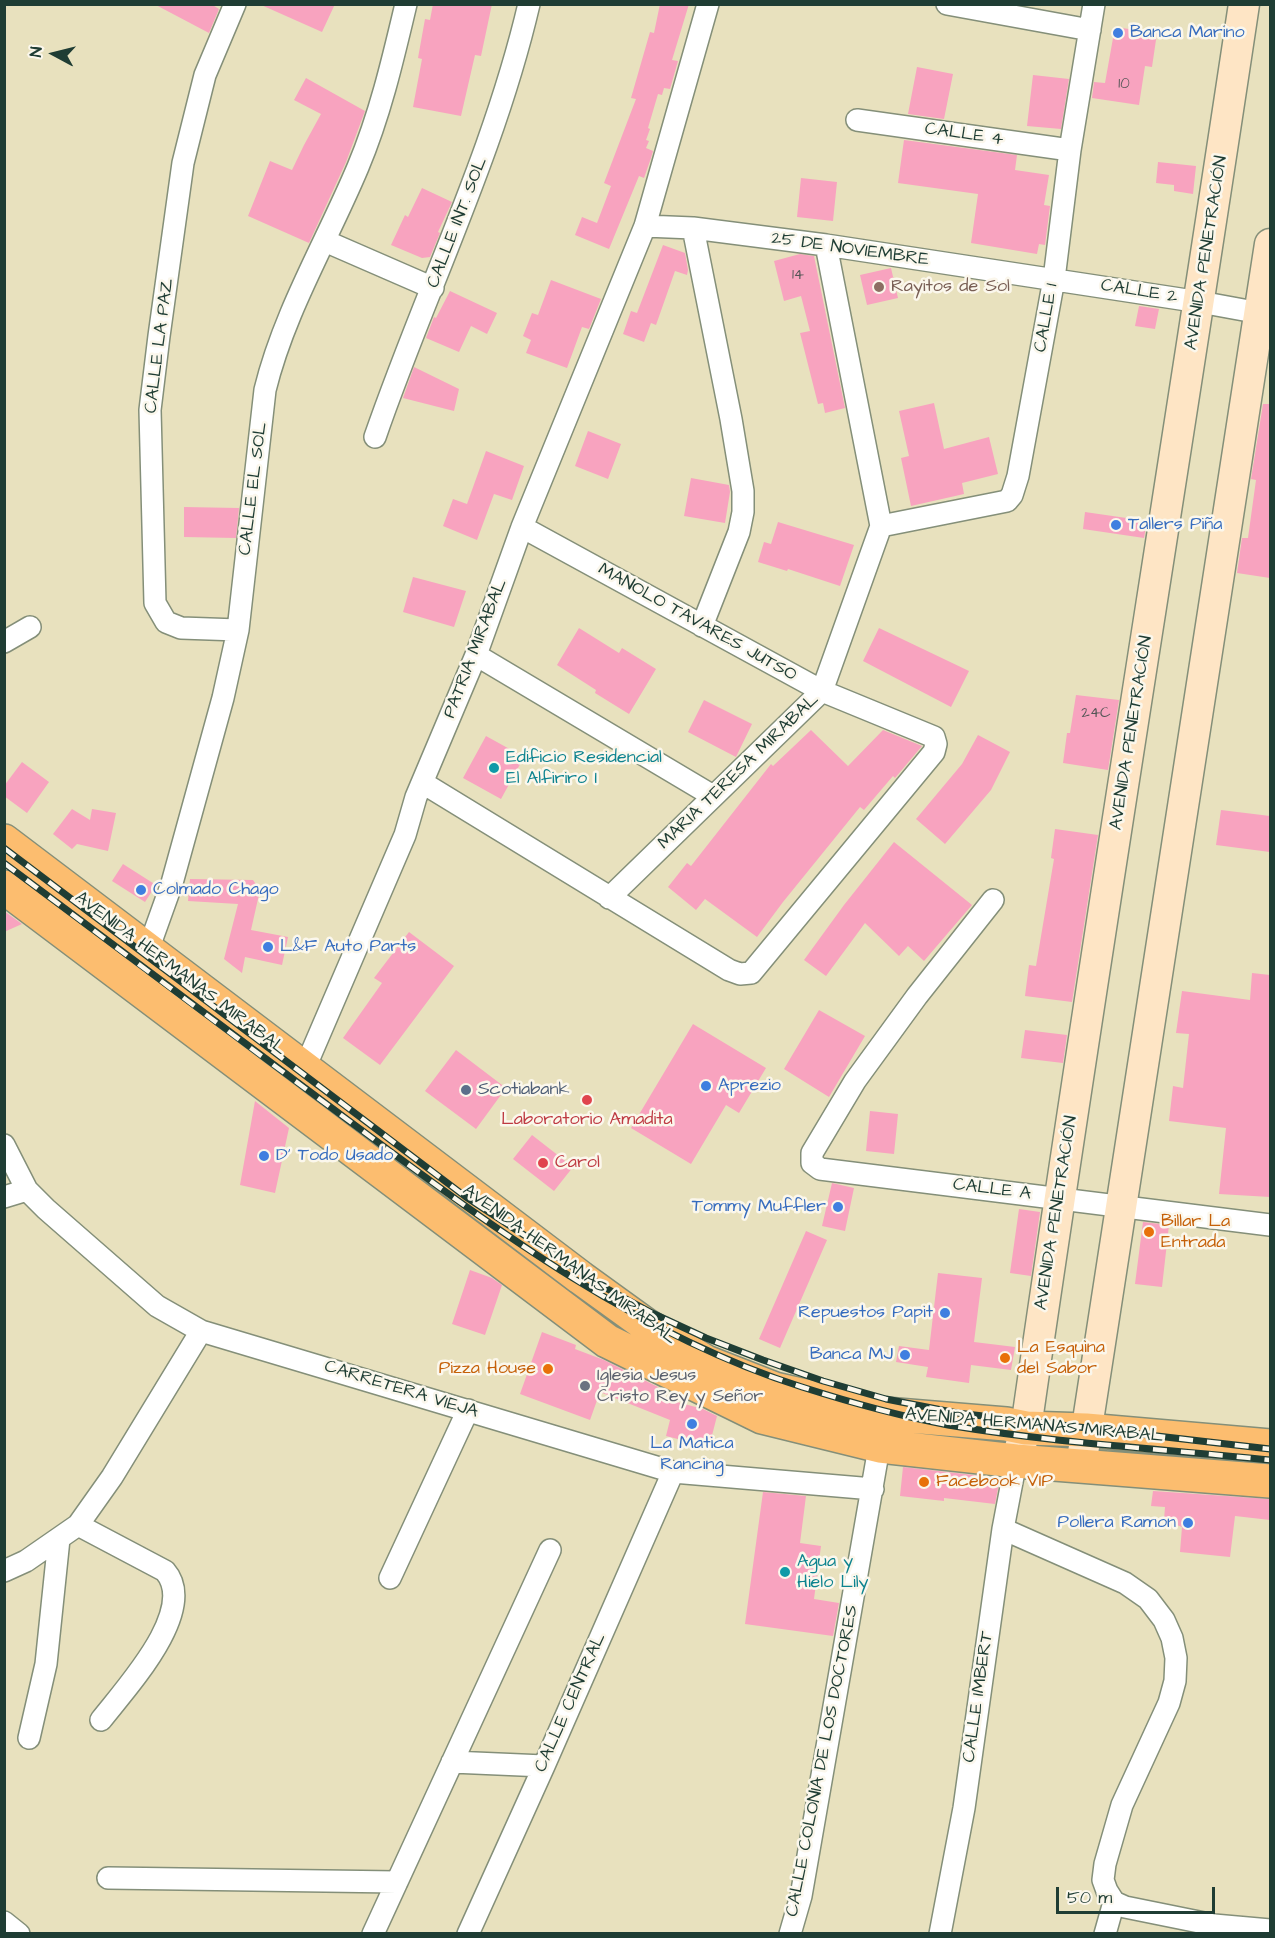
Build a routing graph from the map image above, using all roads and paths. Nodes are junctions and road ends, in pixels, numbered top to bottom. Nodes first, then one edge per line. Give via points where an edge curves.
1 (235, 4) edge
2 (406, 4) edge
3 (529, 4) edge
4 (708, 4) edge
5 (947, 4) edge
6 (1094, 4) edge
7 (1244, 4) edge
8 (1090, 30) junction
9 (857, 120) dead end
10 (1070, 150) junction
11 (645, 226) junction
12 (693, 228) junction
13 (326, 241) junction
14 (1270, 244) edge
15 (826, 245) junction
16 (1054, 279) junction
17 (433, 288) junction
18 (1200, 302) junction
19 (1260, 313) junction
20 (375, 437) dead end
21 (881, 526) junction
22 (522, 527) junction
23 (702, 626) junction
24 (30, 627) dead end
25 (238, 630) junction
26 (4, 642) edge
27 (476, 655) junction
28 (822, 691) junction
29 (420, 790) junction
30 (713, 796) junction
31 (4, 842) edge
32 (4, 887) edge
33 (609, 898) junction
34 (993, 900) dead end
35 (148, 950) junction
36 (128, 981) junction
37 (299, 1066) junction
38 (4, 1145) edge
39 (27, 1190) junction
40 (4, 1197) edge
41 (1059, 1198) junction
42 (1120, 1207) junction
43 (1270, 1225) edge
44 (201, 1331) junction
45 (468, 1410) junction
46 (885, 1414) junction
47 (1026, 1428) junction
48 (1086, 1430) junction
49 (880, 1446) junction
50 (1270, 1446) edge
51 (1016, 1461) junction
52 (1081, 1466) junction
53 (673, 1472) junction
54 (1270, 1481) edge
55 (873, 1489) junction
56 (78, 1525) junction
57 (1003, 1529) junction
58 (58, 1539) junction
59 (550, 1550) dead end
60 (4, 1571) edge
61 (390, 1578) dead end
62 (101, 1720) dead end
63 (29, 1738) dead end
64 (452, 1762) junction
65 (544, 1766) junction
66 (108, 1878) dead end
67 (397, 1882) junction
68 (1114, 1902) junction
69 (4, 1922) edge
70 (1214, 1929) edge
71 (1270, 1930) edge
72 (19, 1934) edge
73 (373, 1934) edge
74 (468, 1934) edge
75 (790, 1934) edge
76 (940, 1934) edge
77 (1105, 1934) edge

1 - 25 street, CALLE LA PAZ via 206,75 183,163 150,410 155,603 166,622 181,628
2 - 13 street, CALLE EL SOL via 382,101
3 - 17 street, CALLE INT. SOL via 487,149
4 - 11 street, PATRIA MIRABAL
5 - 8 street
6 - 8 street, CALLE 1
7 - 18 street, AVENIDA PENETRACIÓN
8 - 10 street, CALLE 1
9 - 10 street, CALLE 4
10 - 16 street, CALLE 1
11 - 12 street, 25 DE NOVIEMBRE
11 - 22 street, PATRIA MIRABAL
12 - 15 street, 25 DE NOVIEMBRE
12 - 23 street via 731,419 743,512 739,532
13 - 17 street
13 - 25 street, CALLE EL SOL via 280,338 265,390
14 - 19 street
15 - 16 street, 25 DE NOVIEMBRE
15 - 21 street
16 - 18 street, CALLE 2
16 - 21 street, CALLE 1 via 1018,476 1010,499
17 - 20 street, CALLE INT. SOL
18 - 19 street, CALLE 2
18 - 41 street, AVENIDA PENETRACIÓN
19 - 42 street
21 - 28 street, MARIA TERESA MIRABAL
22 - 23 street, MANOLO TAVARES JUTSO
22 - 27 street, PATRIA MIRABAL
23 - 28 street, MANOLO TAVARES JUTSO
24 - 26 street
25 - 35 street, CALLE EL SOL via 172,883
27 - 29 street, PATRIA MIRABAL
27 - 30 street
28 - 30 street, MARIA TERESA MIRABAL
28 - 33 street, MANOLO TAVARES JUTSO via 934,737 934,752 751,973 729,970
29 - 33 street
29 - 37 street, PATRIA MIRABAL via 405,835
30 - 33 street, MARIA TERESA MIRABAL
31 - 35 main road, AVENIDA HERMANAS MIRABAL
32 - 36 main road, AVENIDA HERMANAS MIRABAL
34 - 41 street, CALLE A via 855,1082 812,1153 812,1163 820,1169
35 - 36 street, CALLE EL SOL
35 - 37 main road, AVENIDA HERMANAS MIRABAL
36 - 49 main road, AVENIDA HERMANAS MIRABAL via 607,1341 762,1417
37 - 46 main road, AVENIDA HERMANAS MIRABAL via 581,1278 706,1362 775,1389
38 - 39 street, CARRETERA VIEJA
39 - 40 street
39 - 44 street, CARRETERA VIEJA via 157,1306
41 - 42 street, CALLE A
41 - 47 street, AVENIDA PENETRACIÓN
42 - 43 street, CALLE A
42 - 48 street
44 - 45 street, CARRETERA VIEJA
44 - 56 street via 112,1477
45 - 53 street, CARRETERA VIEJA
45 - 61 street
46 - 47 main road, AVENIDA HERMANAS MIRABAL
46 - 49 street, CALLE COLONIA DE LOS DOCTORES
47 - 48 main road, AVENIDA HERMANAS MIRABAL
47 - 51 street, AVENIDA PENETRACIÓN
48 - 50 main road, AVENIDA HERMANAS MIRABAL
48 - 52 street
49 - 51 main road, AVENIDA HERMANAS MIRABAL
49 - 55 street, CALLE COLONIA DE LOS DOCTORES
51 - 52 main road, AVENIDA HERMANAS MIRABAL
51 - 57 street, CALLE IMBERT
52 - 54 main road, AVENIDA HERMANAS MIRABAL
53 - 55 street, CARRETERA VIEJA
53 - 65 street, CALLE CENTRAL
55 - 75 street, CALLE COLONIA DE LOS DOCTORES via 803,1885
56 - 58 street
56 - 62 street via 165,1571 174,1589 168,1621 155,1650
57 - 68 street via 1125,1583 1148,1599 1172,1638 1176,1670 1169,1703 1122,1805 1105,1864 1103,1880
57 - 76 street, CALLE IMBERT via 964,1808
58 - 60 street
58 - 63 street via 46,1664
59 - 64 street
64 - 65 street
64 - 67 street
65 - 74 street, CALLE CENTRAL
66 - 67 street
67 - 73 street
68 - 70 street
68 - 77 street
69 - 72 street
70 - 71 street

